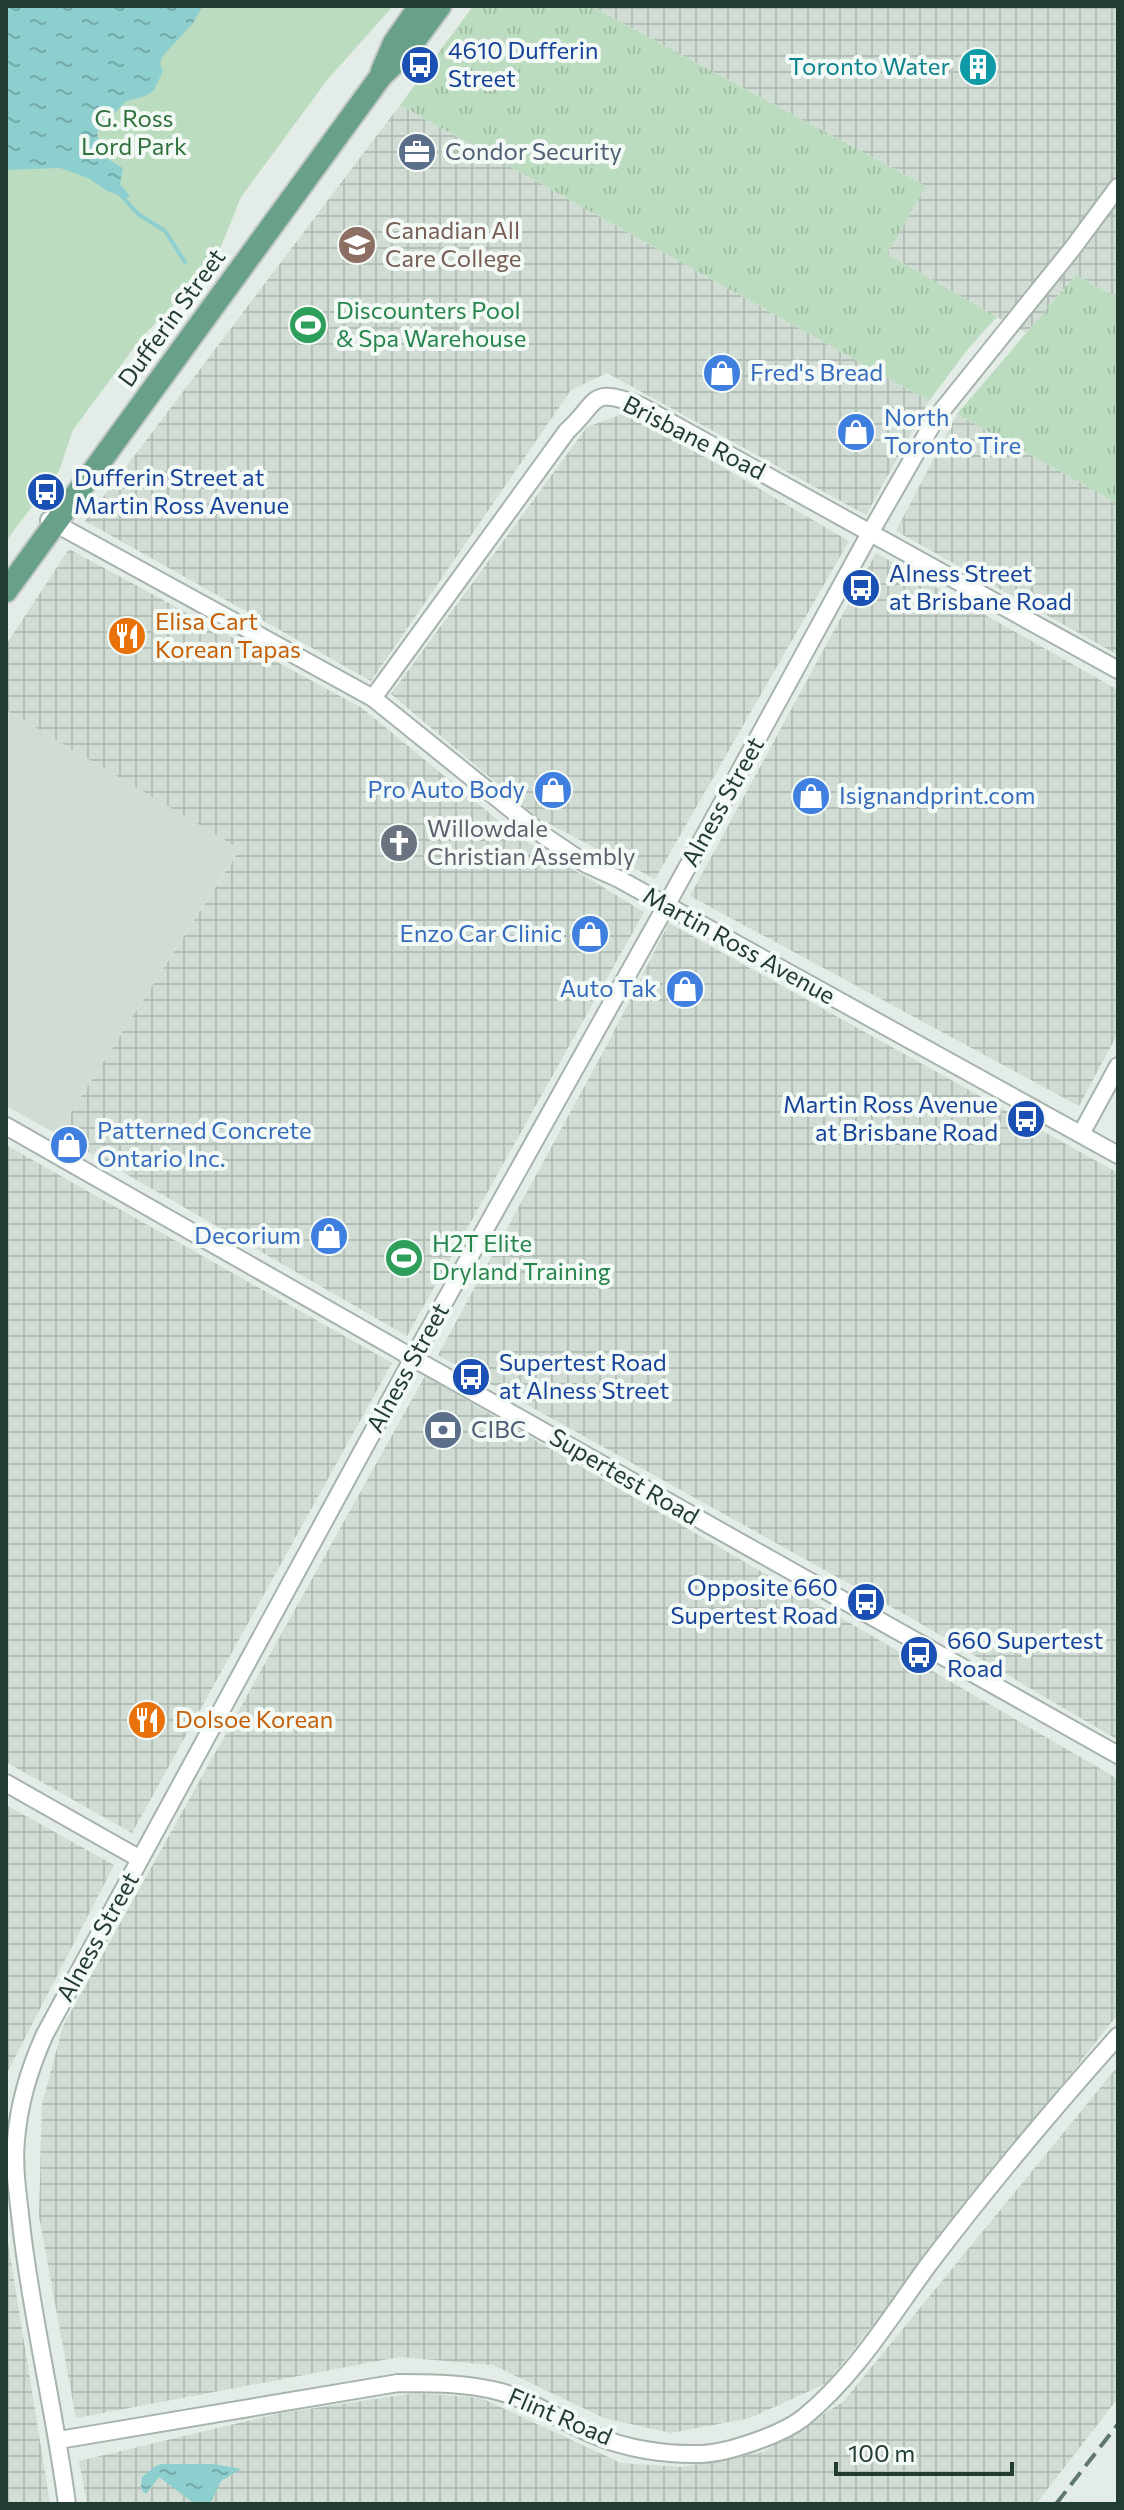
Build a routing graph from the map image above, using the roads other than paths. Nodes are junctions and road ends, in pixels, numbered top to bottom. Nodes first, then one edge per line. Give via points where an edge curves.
1 (420, 6) edge
2 (440, 6) edge
3 (381, 76) junction
4 (1118, 187) edge
5 (51, 521) junction
6 (870, 533) junction
7 (6, 591) edge
8 (1118, 670) edge
9 (373, 698) junction
10 (666, 906) junction
11 (1118, 1066) edge
12 (6, 1126) edge
13 (1081, 1134) junction
14 (1118, 1155) edge
15 (413, 1358) junction
16 (1118, 1755) edge
17 (6, 1783) edge
18 (140, 1859) junction
19 (1118, 2036) edge
20 (59, 2440) junction
21 (67, 2504) edge

1 - 3 main road, Dufferin Street via 394,43
2 - 3 main road, Dufferin Street
3 - 5 main road, Dufferin Street
4 - 6 street, Alness Street via 936,418
5 - 7 main road, Dufferin Street
5 - 9 street, Martin Ross Avenue
6 - 8 street, Brisbane Road
6 - 9 street, Brisbane Road via 641,406 602,396 589,403 567,431
6 - 10 street, Alness Street
9 - 10 street, Martin Ross Avenue via 543,835
10 - 13 street, Martin Ross Avenue
10 - 15 street, Alness Street
11 - 13 street
12 - 15 street, Supertest Road
13 - 14 street, Martin Ross Avenue
15 - 16 street, Supertest Road
15 - 18 street, Alness Street
17 - 18 street
18 - 20 street, Alness Street via 29,2069 16,2141 27,2268
19 - 20 street, Flint Road via 1042,2121 833,2390 800,2420 753,2442 702,2454 643,2449 595,2436 502,2392 449,2383 398,2383
20 - 21 street, Alness Street

